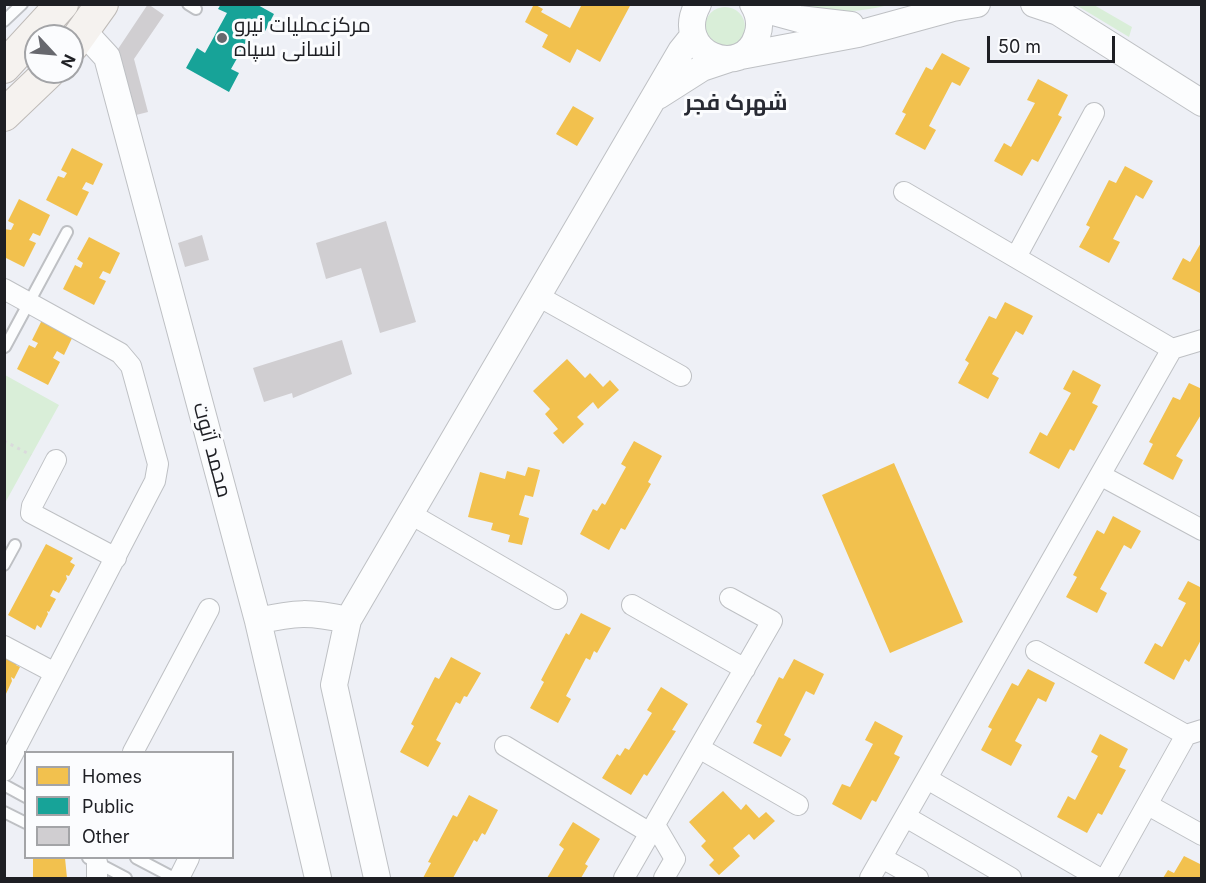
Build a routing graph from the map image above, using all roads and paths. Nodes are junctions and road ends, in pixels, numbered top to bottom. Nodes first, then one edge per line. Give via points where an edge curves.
1 (22, 4) edge
2 (102, 4) edge
3 (977, 4) edge
4 (1034, 4) edge
5 (754, 6) edge
6 (59, 7) edge
7 (694, 15) edge
8 (4, 21) edge
9 (885, 27) junction
10 (84, 30) edge
11 (84, 43) edge
12 (735, 58) junction
13 (4, 67) edge
14 (36, 84) edge
15 (655, 98) junction
16 (1202, 103) edge
17 (1094, 113) dead end
18 (4, 115) edge
19 (904, 192) dead end
20 (67, 232) dead end
21 (1016, 257) junction
22 (4, 289) edge
23 (538, 296) junction
24 (29, 302) junction
25 (1202, 340) edge
26 (5, 347) edge
27 (1172, 349) junction
28 (681, 376) dead end
29 (4, 441) edge
30 (31, 455) dead end
31 (56, 460) dead end
32 (1100, 475) junction
33 (409, 513) junction
34 (1202, 530) edge
35 (15, 545) dead end
36 (116, 558) junction
37 (4, 565) edge
38 (730, 598) dead end
39 (557, 599) dead end
40 (632, 605) dead end
41 (209, 609) dead end
42 (348, 620) junction
43 (258, 621) junction
44 (4, 646) edge
45 (1036, 651) dead end
46 (745, 669) junction
47 (55, 673) junction
48 (1194, 732) edge
49 (505, 746) dead end
50 (699, 748) junction
51 (134, 751) edge
52 (4, 771) edge
53 (929, 780) junction
54 (4, 785) edge
55 (24, 796) edge
56 (798, 805) dead end
57 (1148, 805) junction
58 (4, 812) edge
59 (906, 817) junction
60 (24, 822) edge
61 (652, 829) junction
62 (1202, 835) edge
63 (882, 858) junction
64 (138, 859) edge
65 (189, 859) edge
66 (94, 866) edge
67 (126, 879) edge
68 (174, 879) edge
69 (179, 879) edge
70 (318, 879) edge
71 (377, 879) edge
72 (624, 879) edge
73 (664, 879) edge
74 (870, 879) edge
75 (918, 879) edge
76 (1011, 879) edge
77 (1100, 879) edge
78 (1106, 879) edge

1 - 8 lane
2 - 10 main road
3 - 9 street
4 - 16 street via 1058,12
5 - 9 street via 824,24
5 - 12 street via 759,28 756,39
6 - 13 main road
7 - 12 street via 708,54
7 - 15 street via 681,51
9 - 12 street
11 - 43 street, محمد آتوت via 106,57
12 - 15 street via 702,68
14 - 18 main road
15 - 23 street
17 - 21 street
19 - 21 street
20 - 24 lane
21 - 27 street
22 - 24 street
23 - 28 street
23 - 33 street
24 - 26 lane
24 - 36 street via 120,353 131,366 158,465 155,481
25 - 27 street
27 - 32 street
29 - 30 path
31 - 36 street via 31,513
32 - 34 street
32 - 53 street
33 - 39 street
33 - 42 street
35 - 37 lane
36 - 47 street
38 - 46 street via 772,621
40 - 46 street
41 - 51 street
42 - 43 street via 312,612
42 - 71 street via 334,686
43 - 70 street, محمد آتوت
44 - 47 street
45 - 48 street
46 - 50 street
47 - 52 street
48 - 57 street
49 - 61 street
50 - 56 street
50 - 61 street
53 - 59 street
53 - 77 street
54 - 55 lane
57 - 62 street
57 - 78 street
58 - 60 lane
59 - 63 street
59 - 76 street
61 - 72 street
61 - 73 street via 675,859
63 - 74 street
63 - 75 street
64 - 68 lane
65 - 69 street
66 - 67 lane

